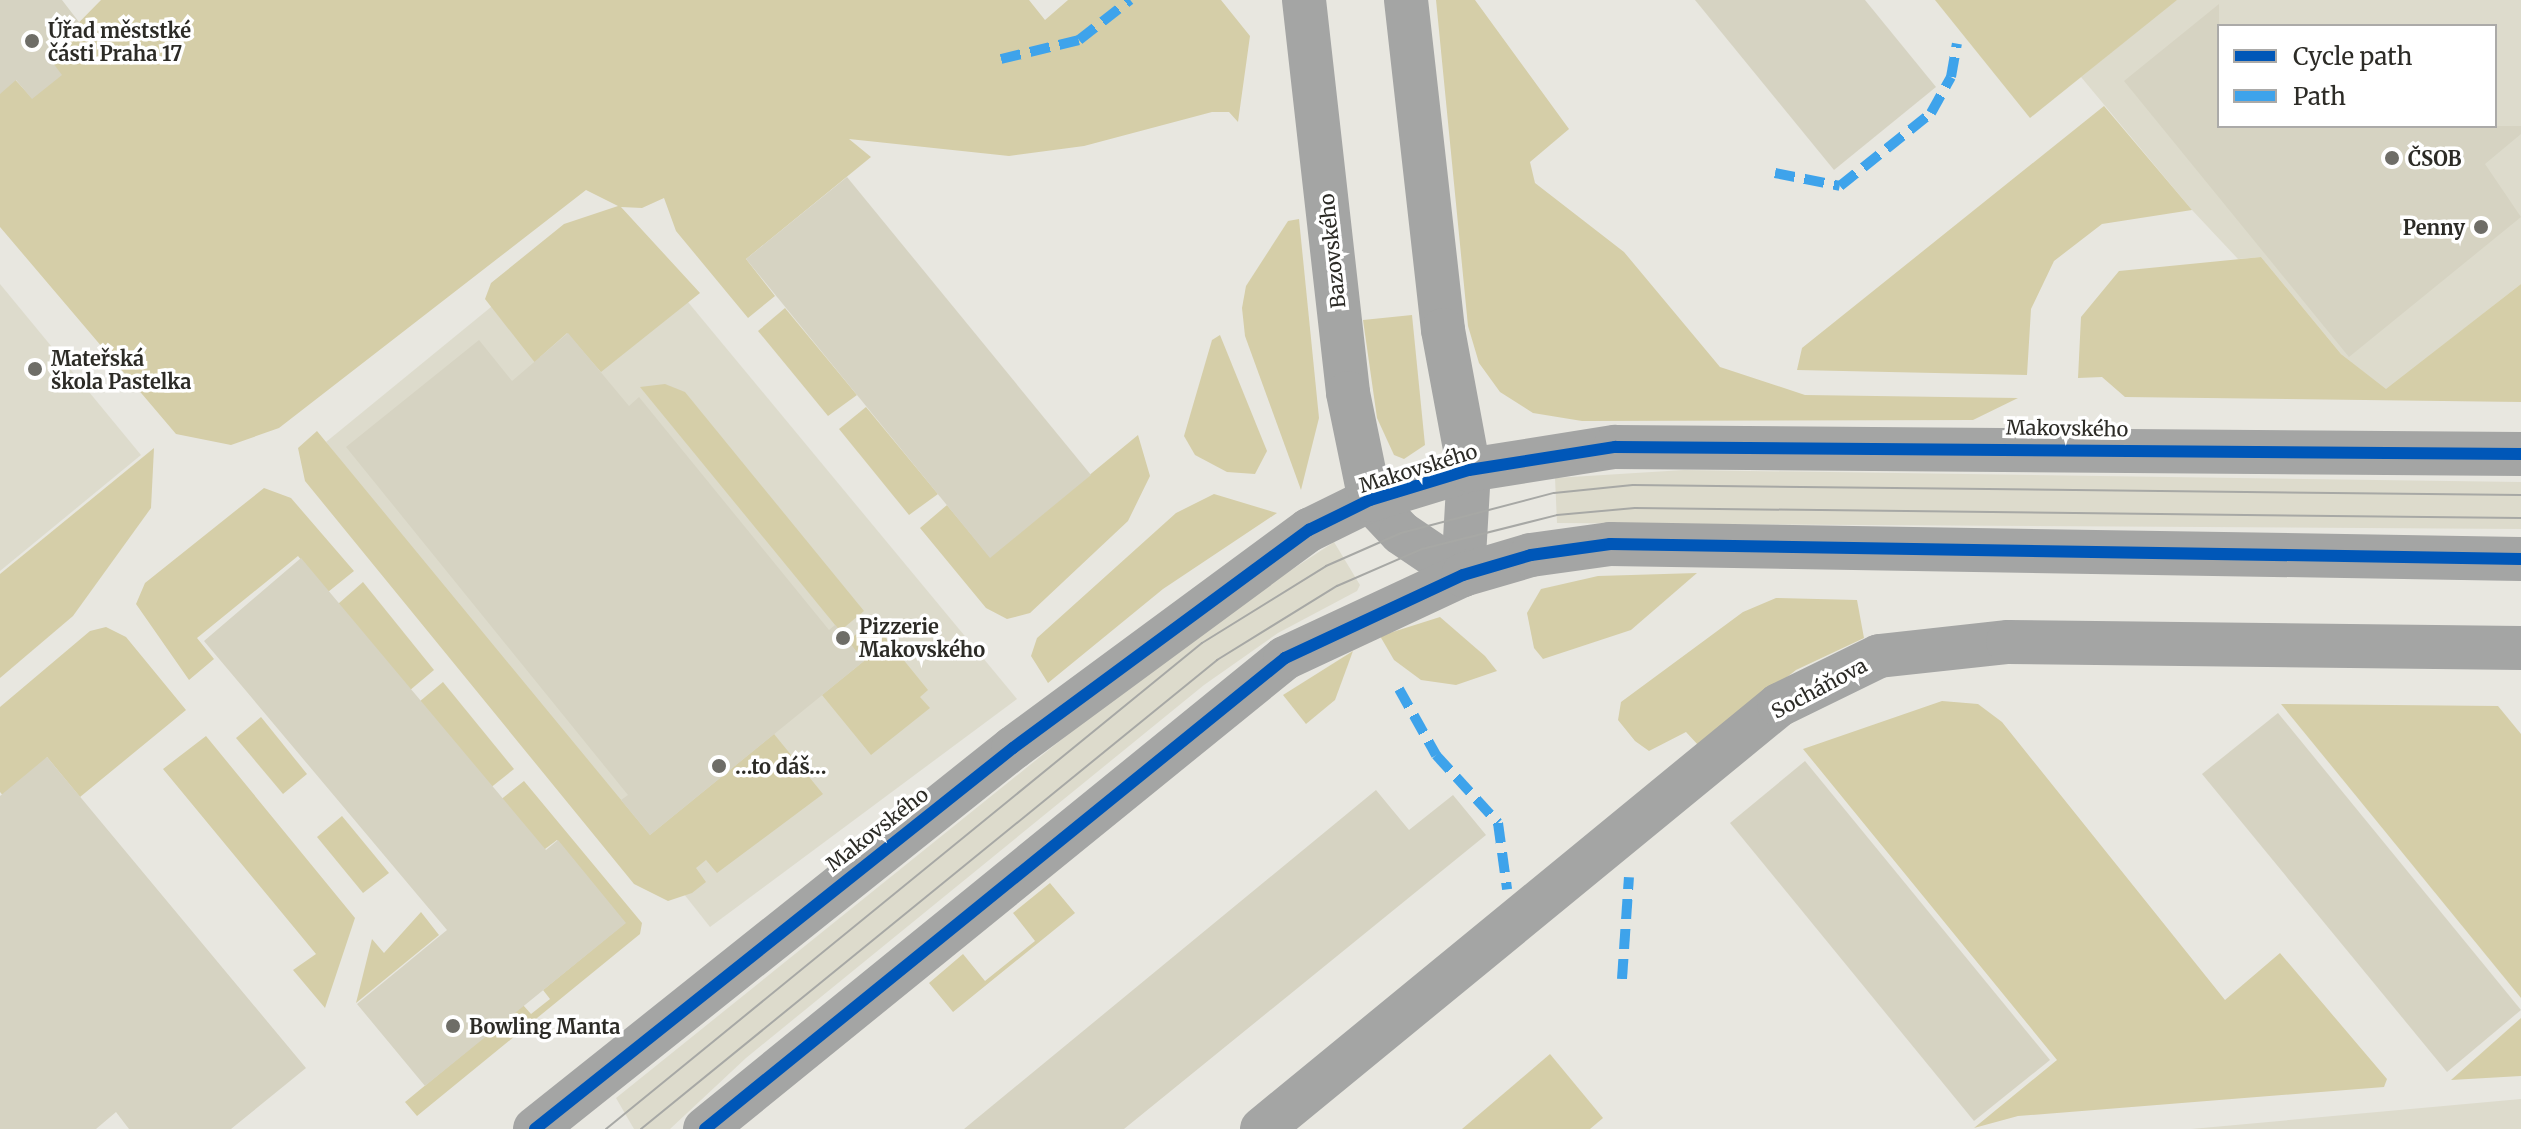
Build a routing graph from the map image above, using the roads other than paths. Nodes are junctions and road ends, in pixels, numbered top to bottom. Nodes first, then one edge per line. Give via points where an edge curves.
1 (1304, 0) edge
2 (1406, 0) edge
3 (2521, 454) edge
4 (1469, 470) junction
5 (1370, 500) junction
6 (2521, 559) edge
7 (1463, 575) junction
8 (2521, 648) edge
9 (535, 1129) edge
10 (705, 1129) edge
11 (1262, 1129) edge

1 - 5 street, Bazovského via 1348,393
2 - 4 street via 1443,330
3 - 4 street, Makovského via 1615,447
4 - 5 street, Makovského
4 - 7 street
5 - 7 street via 1401,533
5 - 9 street, Makovského via 1309,530 1013,748
6 - 7 street via 1610,544 1531,555
7 - 10 street via 1285,658
8 - 11 street, Socháňova via 2008,642 1879,656 1779,705

